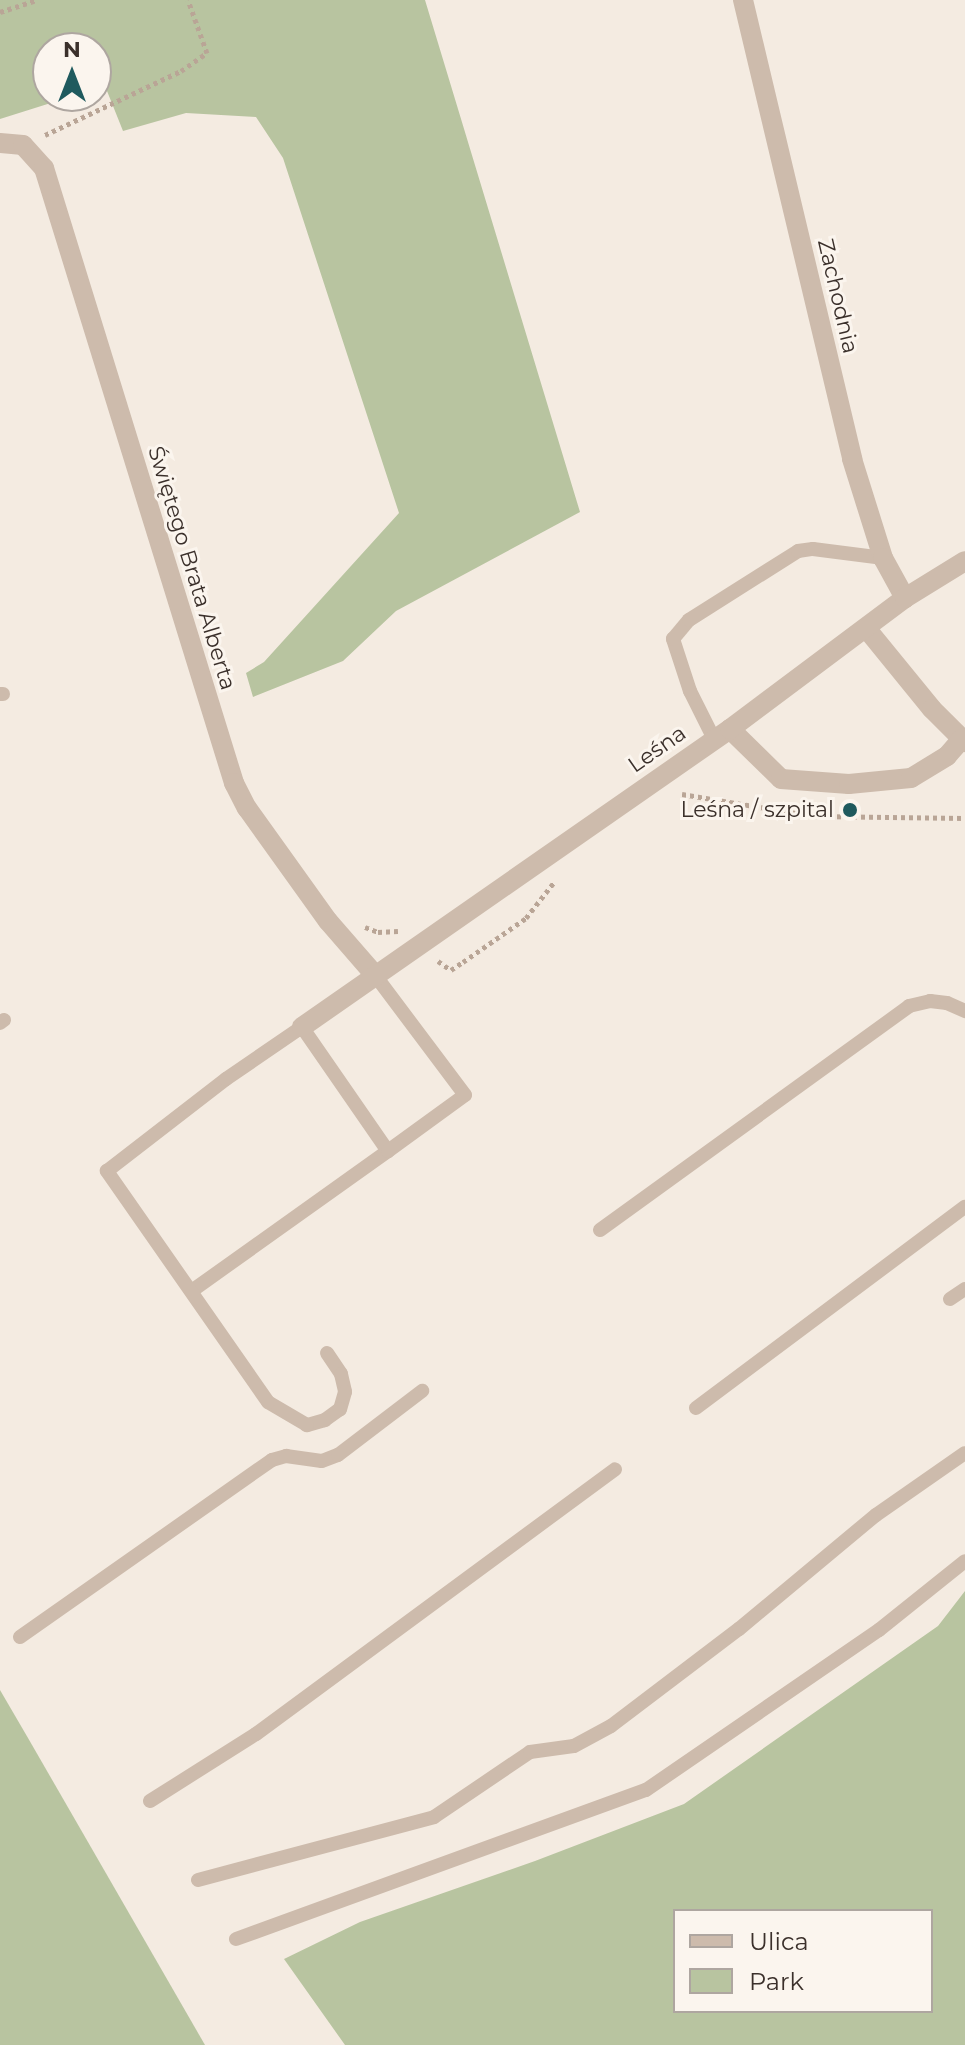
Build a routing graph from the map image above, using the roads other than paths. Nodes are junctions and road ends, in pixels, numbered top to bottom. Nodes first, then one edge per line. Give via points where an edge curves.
1 (743, 0) edge
2 (0, 143) edge
3 (883, 558) junction
4 (965, 561) edge
5 (905, 598) junction
6 (866, 628) junction
7 (722, 734) junction
8 (963, 741) edge
9 (375, 975) junction
10 (965, 1011) edge
11 (302, 1027) junction
12 (388, 1151) junction
13 (965, 1207) edge
14 (600, 1230) dead end
15 (965, 1289) edge
16 (193, 1290) junction
17 (950, 1299) dead end
18 (327, 1353) dead end
19 (422, 1391) dead end
20 (696, 1408) dead end
21 (965, 1453) edge
22 (615, 1469) dead end
23 (965, 1561) edge
24 (20, 1637) dead end
25 (150, 1801) dead end
26 (198, 1880) dead end
27 (236, 1939) dead end

1 - 3 street, Zachodnia via 852,459
2 - 9 street, Świętego Brata Alberta via 23,145 44,168 234,783 328,921
3 - 5 street, Zachodnia
3 - 7 lane via 798,551 689,620 673,639 690,691
4 - 5 street, Leśna
5 - 6 street, Leśna
6 - 7 street, Leśna
6 - 8 street
7 - 8 street via 781,779 849,784 911,778
7 - 9 street, Leśna
9 - 11 street, Leśna
9 - 12 lane via 465,1095
10 - 14 lane via 930,1001 909,1006
11 - 12 lane
11 - 16 lane via 107,1171
12 - 16 lane
13 - 20 lane
15 - 17 lane
16 - 18 lane via 268,1402 307,1425 340,1409 345,1392
19 - 24 lane via 338,1455 322,1461 286,1456 272,1460
21 - 26 lane via 876,1515 623,1717 574,1746 530,1752 434,1817
22 - 25 lane via 256,1734
23 - 27 lane via 879,1630 646,1790

